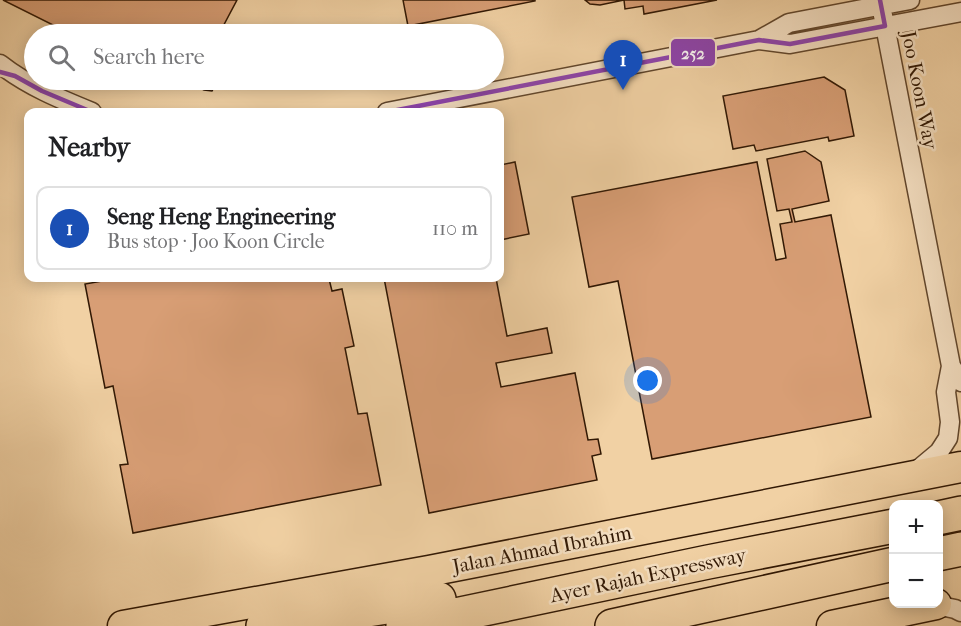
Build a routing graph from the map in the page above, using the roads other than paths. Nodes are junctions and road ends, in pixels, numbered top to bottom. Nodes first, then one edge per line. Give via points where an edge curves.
1 (910, 0) edge
2 (880, 3) edge
3 (961, 12) edge
4 (885, 26) junction
5 (759, 40) junction
6 (0, 64) edge
7 (8, 74) edge
8 (24, 82) edge
9 (504, 89) edge
10 (40, 90) edge
11 (501, 90) edge
12 (83, 108) edge
13 (408, 108) edge
14 (951, 366) junction
15 (961, 382) edge
16 (961, 467) edge
17 (909, 477) junction
18 (961, 513) edge
19 (943, 517) edge
20 (889, 527) edge
21 (961, 549) edge
22 (943, 553) edge
23 (708, 562) junction
24 (889, 565) edge
25 (961, 598) edge
26 (943, 602) edge
27 (943, 606) edge
28 (916, 608) edge
29 (961, 612) edge
30 (123, 626) edge
31 (263, 626) edge
32 (404, 626) edge
33 (612, 626) edge
34 (832, 626) edge

1 - 2 street
2 - 4 street, Joo Koon Way
2 - 5 street via 789,23
3 - 4 street
4 - 5 street via 790,44
4 - 14 street, Joo Koon Way
5 - 9 street
6 - 7 street
7 - 8 street
10 - 12 street
11 - 13 street
14 - 15 street, Joo Koon Way
14 - 17 street, Joo Koon Way via 946,392 948,438 939,452
16 - 17 main road, Jalan Ahmad Ibrahim
17 - 30 main road, Jalan Ahmad Ibrahim
18 - 19 highway
20 - 23 highway, Ayer Rajah Expressway
21 - 22 highway
23 - 31 highway
23 - 32 highway, Ayer Rajah Expressway
24 - 33 highway
25 - 26 main road
27 - 29 street
28 - 34 main road

